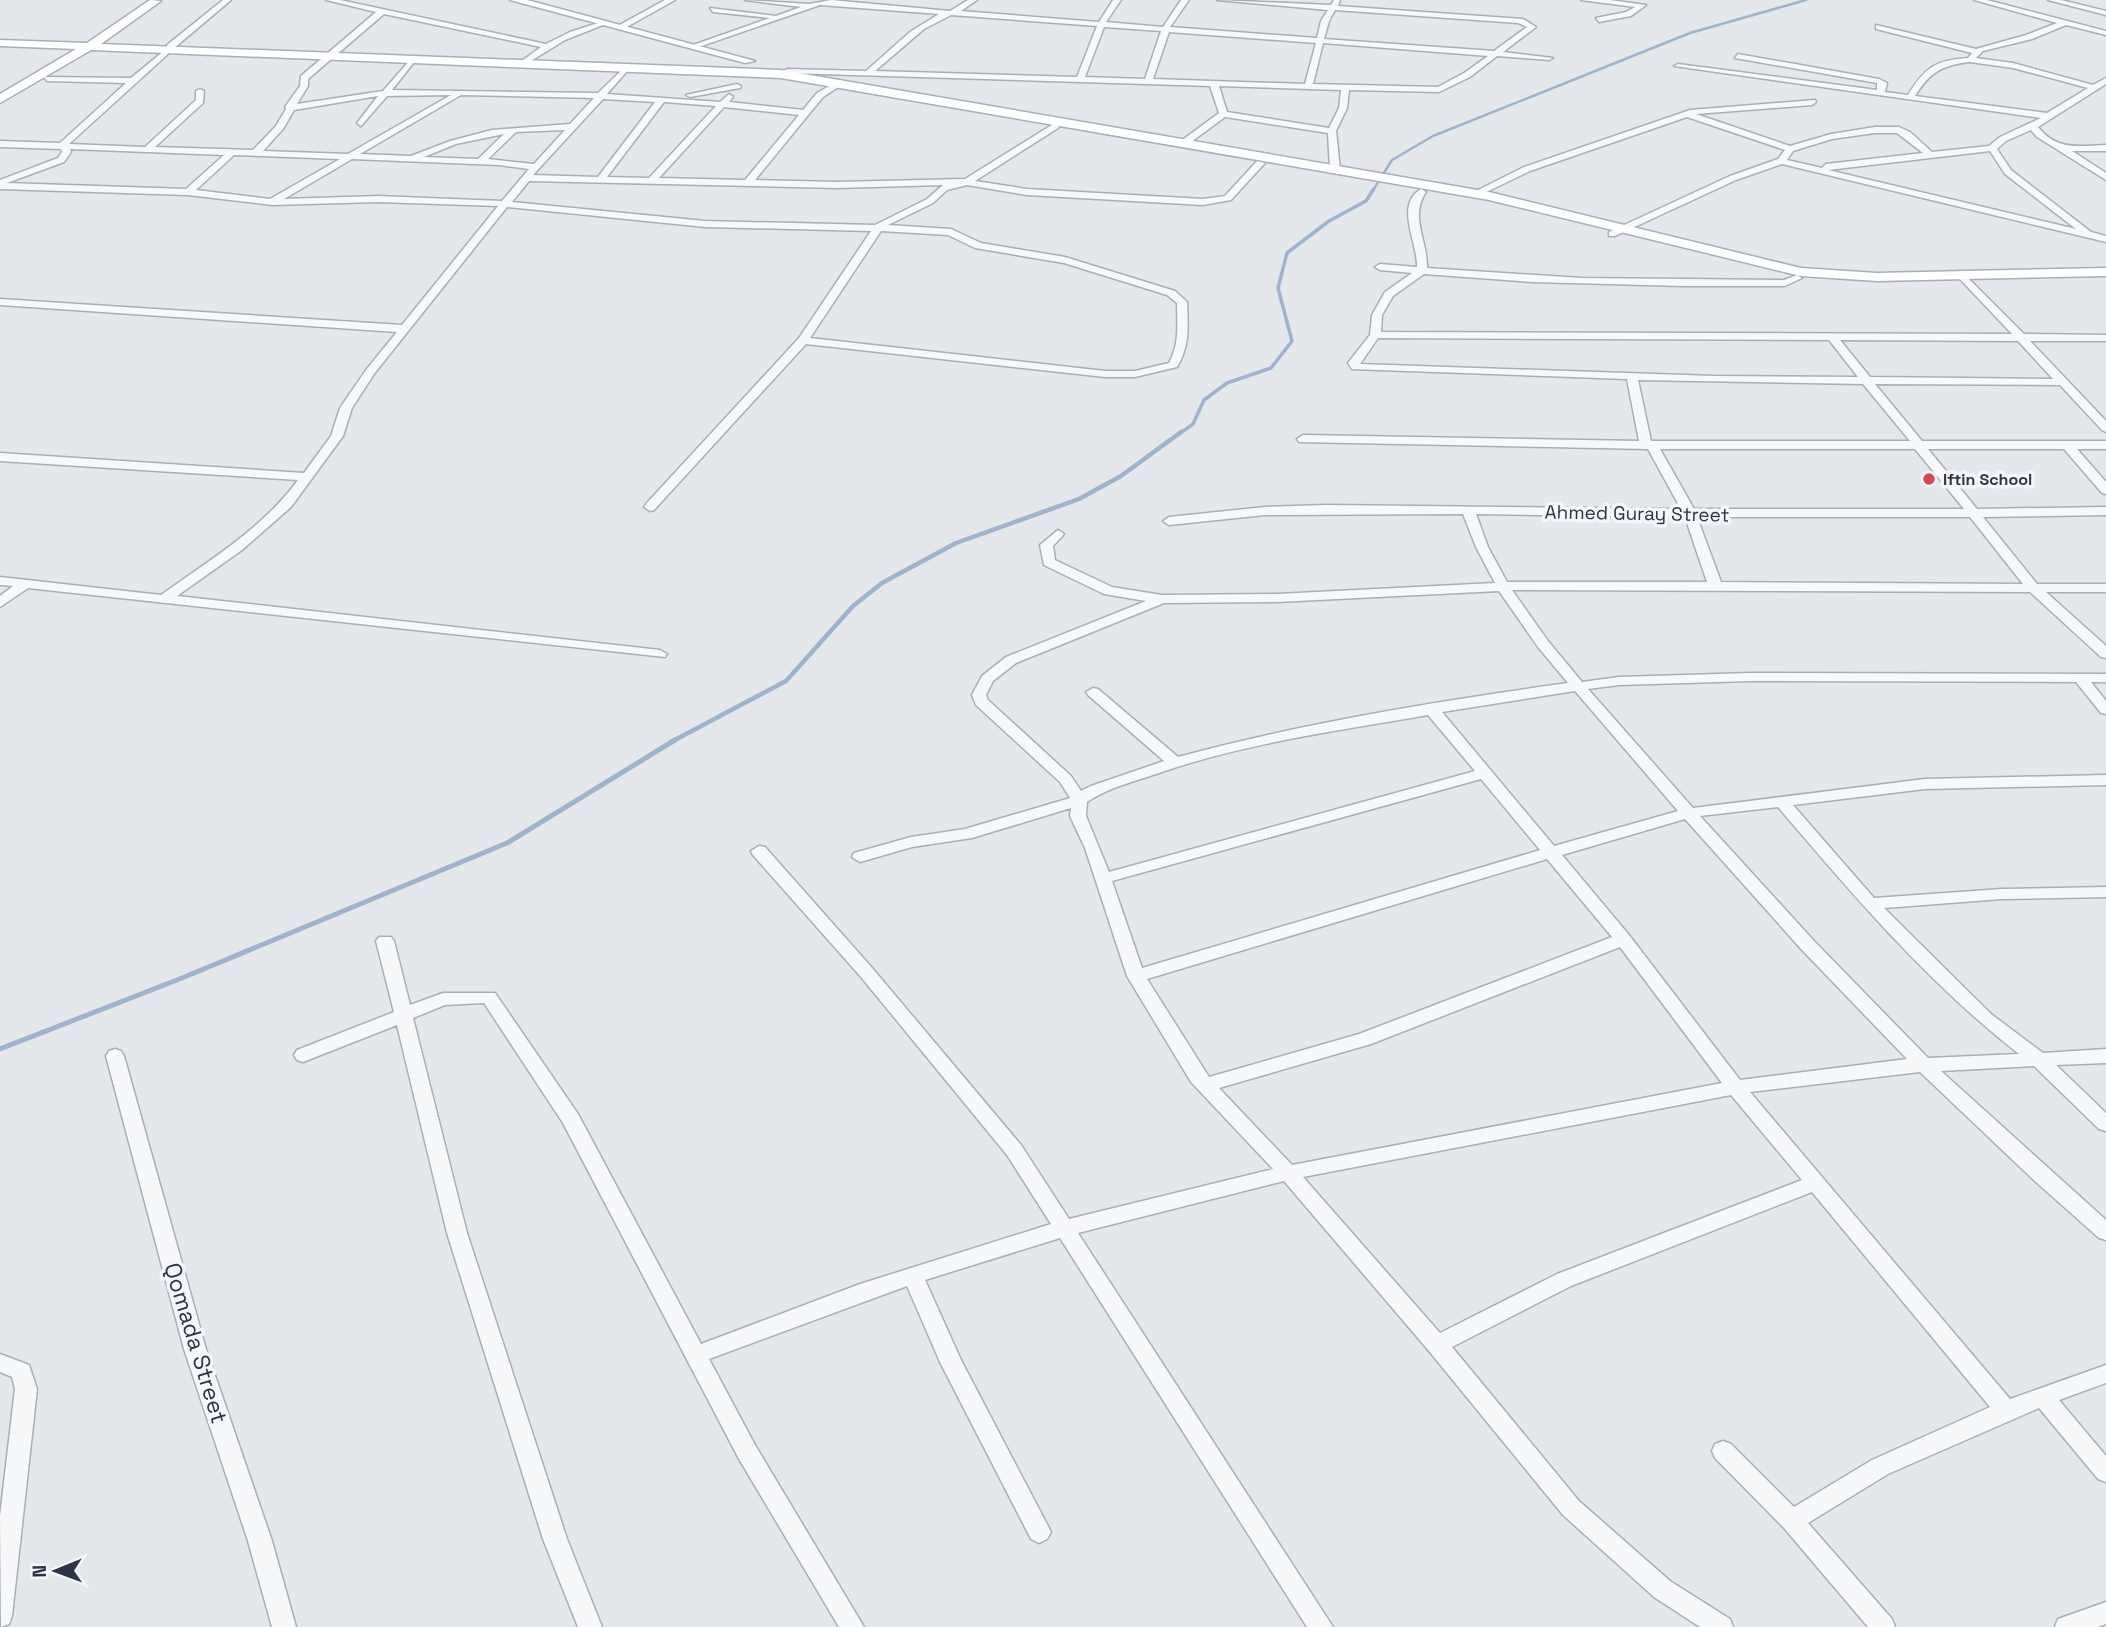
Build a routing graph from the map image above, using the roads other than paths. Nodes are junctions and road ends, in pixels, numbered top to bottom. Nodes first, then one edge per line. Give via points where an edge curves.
1 (227, 0) edge
2 (330, 0) edge
3 (515, 0) edge
4 (671, 0) edge
5 (749, 0) edge
6 (973, 0) edge
7 (1117, 0) edge
8 (1185, 0) edge
9 (1221, 0) edge
10 (1585, 0) edge
11 (1978, 0) edge
12 (2052, 0) edge
13 (157, 1) edge
14 (1644, 2) edge
15 (820, 3) edge
16 (1335, 4) edge
17 (713, 10) dead end
18 (381, 12) junction
19 (958, 13) junction
20 (2106, 13) edge
21 (780, 17) junction
22 (1599, 20) dead end
23 (2067, 22) junction
24 (604, 23) junction
25 (1102, 23) junction
26 (620, 27) junction
27 (1879, 27) dead end
28 (1166, 28) junction
29 (2106, 33) edge
30 (1322, 40) junction
31 (0, 43) edge
32 (79, 46) junction
33 (545, 46) junction
34 (696, 47) junction
35 (167, 50) junction
36 (1496, 53) junction
37 (1975, 55) junction
38 (329, 56) junction
39 (1738, 56) dead end
40 (1549, 58) dead end
41 (411, 61) junction
42 (526, 62) junction
43 (1678, 66) dead end
44 (624, 70) junction
45 (787, 71) junction
46 (868, 73) junction
47 (745, 74) junction
48 (814, 78) junction
49 (47, 79) dead end
50 (1080, 79) junction
51 (134, 80) junction
52 (2106, 80) edge
53 (1148, 82) junction
54 (835, 84) junction
55 (1214, 84) junction
56 (0, 85) edge
57 (1308, 87) junction
58 (2091, 88) junction
59 (1345, 89) junction
60 (200, 91) dead end
61 (1881, 92) junction
62 (385, 93) junction
63 (2106, 93) edge
64 (459, 94) junction
65 (1911, 96) junction
66 (601, 97) junction
67 (0, 99) edge
68 (661, 100) junction
69 (1812, 102) dead end
70 (725, 103) junction
71 (289, 107) junction
72 (805, 113) junction
73 (1223, 114) junction
74 (1687, 114) junction
75 (2048, 116) junction
76 (361, 123) dead end
77 (1055, 126) junction
78 (2033, 126) junction
79 (573, 127) junction
80 (513, 130) junction
81 (1332, 131) junction
82 (1184, 143) junction
83 (0, 144) edge
84 (63, 145) junction
85 (1992, 148) junction
86 (2106, 148) edge
87 (148, 149) junction
88 (1790, 149) junction
89 (2062, 149) junction
90 (231, 153) junction
91 (255, 153) junction
92 (1929, 153) junction
93 (348, 158) junction
94 (409, 159) junction
95 (1781, 160) junction
96 (481, 162) junction
97 (1260, 163) junction
98 (535, 167) junction
99 (1816, 169) junction
100 (1338, 172) junction
101 (2106, 177) edge
102 (526, 178) junction
103 (601, 179) junction
104 (652, 180) junction
105 (967, 182) junction
106 (748, 183) junction
107 (0, 184) edge
108 (15, 187) junction
109 (1416, 189) junction
110 (188, 192) junction
111 (1475, 194) junction
112 (0, 201) edge
113 (272, 202) junction
114 (508, 204) junction
115 (879, 226) junction
116 (1617, 231) junction
117 (2092, 236) junction
118 (2106, 239) edge
119 (1380, 267) dead end
120 (1422, 271) junction
121 (2106, 272) edge
122 (1797, 278) junction
123 (1965, 278) junction
124 (2106, 279) edge
125 (0, 302) edge
126 (407, 329) junction
127 (1375, 335) junction
128 (1831, 336) junction
129 (2023, 338) junction
130 (2106, 338) edge
131 (803, 340) junction
132 (1632, 377) junction
133 (1868, 380) junction
134 (2065, 382) junction
135 (2106, 428) edge
136 (1303, 439) dead end
137 (1921, 444) junction
138 (1649, 445) junction
139 (2067, 445) junction
140 (2106, 445) edge
141 (0, 457) edge
142 (309, 477) junction
143 (2106, 490) edge
144 (650, 507) dead end
145 (1468, 511) junction
146 (2106, 512) edge
147 (1690, 514) junction
148 (1976, 514) junction
149 (1169, 520) dead end
150 (1058, 534) dead end
151 (0, 580) edge
152 (25, 584) junction
153 (1502, 587) junction
154 (1716, 587) junction
155 (2033, 587) junction
156 (2106, 588) edge
157 (1162, 599) junction
158 (163, 600) junction
159 (0, 603) edge
160 (660, 654) dead end
161 (2106, 654) edge
162 (2080, 678) junction
163 (2106, 678) edge
164 (1578, 686) junction
165 (1093, 692) dead end
166 (1431, 709) junction
167 (2106, 710) edge
168 (1175, 762) junction
169 (1486, 773) junction
170 (2106, 780) edge
171 (1079, 800) junction
172 (1781, 802) junction
173 (1688, 813) junction
174 (759, 850) dead end
175 (1555, 854) junction
176 (860, 858) dead end
177 (1102, 879) junction
178 (2106, 892) edge
179 (1870, 904) junction
180 (1623, 939) junction
181 (385, 940) dead end
182 (1136, 976) junction
183 (403, 1016) junction
184 (303, 1055) dead end
185 (115, 1056) dead end
186 (2106, 1056) edge
187 (2036, 1057) junction
188 (1922, 1065) junction
189 (1205, 1085) junction
190 (1735, 1087) junction
191 (2106, 1124) edge
192 (1288, 1173) junction
193 (1815, 1183) junction
194 (1065, 1228) junction
195 (2106, 1232) edge
196 (913, 1275) junction
197 (1437, 1345) junction
198 (696, 1355) junction
199 (0, 1363) edge
200 (2106, 1374) edge
201 (2042, 1397) junction
202 (2006, 1410) junction
203 (1723, 1451) dead end
204 (2106, 1472) edge
205 (1792, 1521) junction
206 (1039, 1532) dead end
207 (2106, 1613) edge
208 (0, 1616) edge
209 (284, 1627) edge
210 (590, 1627) edge
211 (852, 1627) edge
212 (1321, 1627) edge
213 (1721, 1627) edge
214 (1883, 1627) edge
215 (2067, 1627) edge

1 - 35 street
2 - 18 street
3 - 24 street
4 - 26 street
5 - 15 street
6 - 19 street
7 - 25 street
8 - 28 street
9 - 16 street
10 - 14 street
11 - 23 street
12 - 20 street
13 - 32 main road
13 - 32 main road via 109,22
14 - 22 street via 1628,14
15 - 19 street
15 - 21 street
16 - 30 street via 1325,21
16 - 36 street via 1520,21 1532,27
17 - 21 street
18 - 33 street
18 - 38 street
19 - 25 street
19 - 46 street via 928,23
21 - 34 street
23 - 29 street
23 - 37 street
24 - 26 street
24 - 33 street
25 - 28 street
25 - 50 street
26 - 34 street
27 - 37 street
28 - 30 street
28 - 53 street
30 - 36 street
30 - 57 street
31 - 32 main road
32 - 35 main road
32 - 56 main road
32 - 67 main road
33 - 42 street
34 - 47 street
35 - 38 main road
35 - 51 street
36 - 40 street
36 - 59 street via 1439,90
37 - 58 street
37 - 65 street via 1936,66
38 - 41 main road
38 - 42 main road
38 - 71 street via 304,78 301,92
39 - 61 street via 1879,80
41 - 44 main road
41 - 62 street
42 - 47 main road
43 - 61 street
44 - 47 main road
44 - 66 street
45 - 46 street
45 - 47 main road
45 - 48 main road
46 - 50 street
47 - 48 main road
47 - 54 main road
47 - 68 street
47 - 70 street
48 - 54 main road
49 - 51 street
50 - 53 street
51 - 84 street
52 - 58 street
53 - 55 street
54 - 72 street
54 - 77 main road
54 - 82 main road
55 - 57 street
55 - 73 street
57 - 59 street
58 - 63 street
58 - 75 street
59 - 81 street via 1343,108
60 - 87 street via 200,101
61 - 65 street
62 - 64 street
62 - 71 street via 317,107
62 - 76 street
64 - 66 street
64 - 93 street
65 - 75 street
66 - 68 street
66 - 79 street
68 - 70 street
68 - 103 street
69 - 74 street
70 - 72 street
70 - 104 street
71 - 91 street via 280,127
72 - 106 street
73 - 81 street
73 - 82 street
74 - 88 street
74 - 111 street via 1527,169
75 - 78 street
77 - 97 main road
77 - 105 street
78 - 85 street
78 - 89 street
79 - 80 street
79 - 98 street
80 - 94 street via 470,136
80 - 96 street
81 - 100 street
82 - 100 main road
83 - 84 street
84 - 87 street
84 - 107 street via 67,152 61,160
85 - 92 street
85 - 117 street via 2008,172
86 - 89 street
87 - 90 street
88 - 92 street via 1831,137 1889,129 1908,134
88 - 95 street
89 - 101 street
90 - 91 street
90 - 110 street
91 - 93 street
92 - 99 street
93 - 94 street
93 - 113 street
94 - 96 street
95 - 99 street
95 - 116 street
96 - 98 street
97 - 100 main road
97 - 105 street via 1228,198 1217,201 1027,191
98 - 102 street
99 - 117 street
100 - 109 main road
102 - 103 street
102 - 114 street
103 - 104 street
104 - 106 street
105 - 106 street
105 - 115 street via 944,188 930,201
107 - 108 street
108 - 110 street
108 - 112 street
109 - 111 main road
109 - 116 main road
109 - 120 street via 1410,221 1421,250
110 - 113 street
111 - 116 main road
113 - 114 street via 378,199
114 - 115 street via 705,224
114 - 126 street
115 - 131 street
115 - 131 street via 951,233 978,246 1065,260 1171,293 1182,302 1184,347 1174,365 1161,370 1105,374
116 - 122 main road via 1734,266
116 - 123 main road via 1801,272
117 - 118 street
119 - 120 street
120 - 122 street via 1646,284 1784,283
120 - 127 street via 1389,294 1377,315
121 - 123 main road
122 - 123 main road via 1854,283
123 - 124 main road
123 - 129 street
125 - 126 street
126 - 142 street via 346,408 337,436
127 - 128 street
127 - 132 street via 1354,363 1356,367
128 - 129 street
128 - 133 street
129 - 130 street
129 - 134 street
131 - 144 street
132 - 133 street
132 - 138 street
133 - 134 street
133 - 137 street
134 - 135 street
136 - 138 street
137 - 138 street
137 - 139 street
137 - 148 street
138 - 147 street
139 - 140 street
139 - 143 street
141 - 142 street
142 - 158 street via 287,504 237,547
145 - 147 street, Ahmed Guray Street
145 - 149 street, Ahmed Guray Street via 1265,511
145 - 153 street
146 - 148 street, Ahmed Guray Street
147 - 148 street, Ahmed Guray Street
147 - 154 street
148 - 155 street
150 - 157 street via 1046,545 1048,562 1109,592
151 - 152 street
152 - 158 street
152 - 159 street
153 - 154 street
153 - 157 street
153 - 164 street
154 - 155 street
155 - 156 street
155 - 161 street
157 - 171 street via 1011,660 987,679 979,695 981,702 1066,779
158 - 160 street
162 - 163 street
162 - 164 street via 1751,677
162 - 167 street
164 - 166 street
164 - 173 street
165 - 168 street
166 - 168 street via 1250,742
166 - 169 street
168 - 171 street via 1096,789
169 - 175 street
169 - 177 street
170 - 172 street via 1925,784
171 - 176 street via 966,834 920,840
171 - 177 street via 1078,816
172 - 173 street
172 - 179 street
173 - 175 street
173 - 188 street via 1802,942
174 - 194 street via 1014,1150
175 - 180 street
175 - 182 street
177 - 182 street
178 - 179 street
179 - 187 street via 1985,1018
180 - 189 street via 1365,1039
180 - 190 street
181 - 183 street
182 - 189 street
183 - 184 street
183 - 198 street via 443,999 489,997 571,1119
183 - 210 street via 457,1233 555,1539
185 - 209 street, Qomada Street via 195,1349
186 - 187 street
187 - 188 street
187 - 191 street
188 - 190 street
188 - 195 street
189 - 192 street
190 - 192 street
190 - 193 street
192 - 194 street
192 - 197 street
193 - 197 street via 1564,1280
193 - 202 street
194 - 196 street
194 - 212 street
196 - 198 street
196 - 206 street via 951,1362
197 - 213 street via 1571,1508 1662,1589
198 - 211 street via 747,1452
199 - 208 street via 21,1371 26,1389
200 - 201 street
201 - 202 street
201 - 204 street
202 - 205 street via 1880,1466
203 - 205 street
205 - 214 street
207 - 215 street

